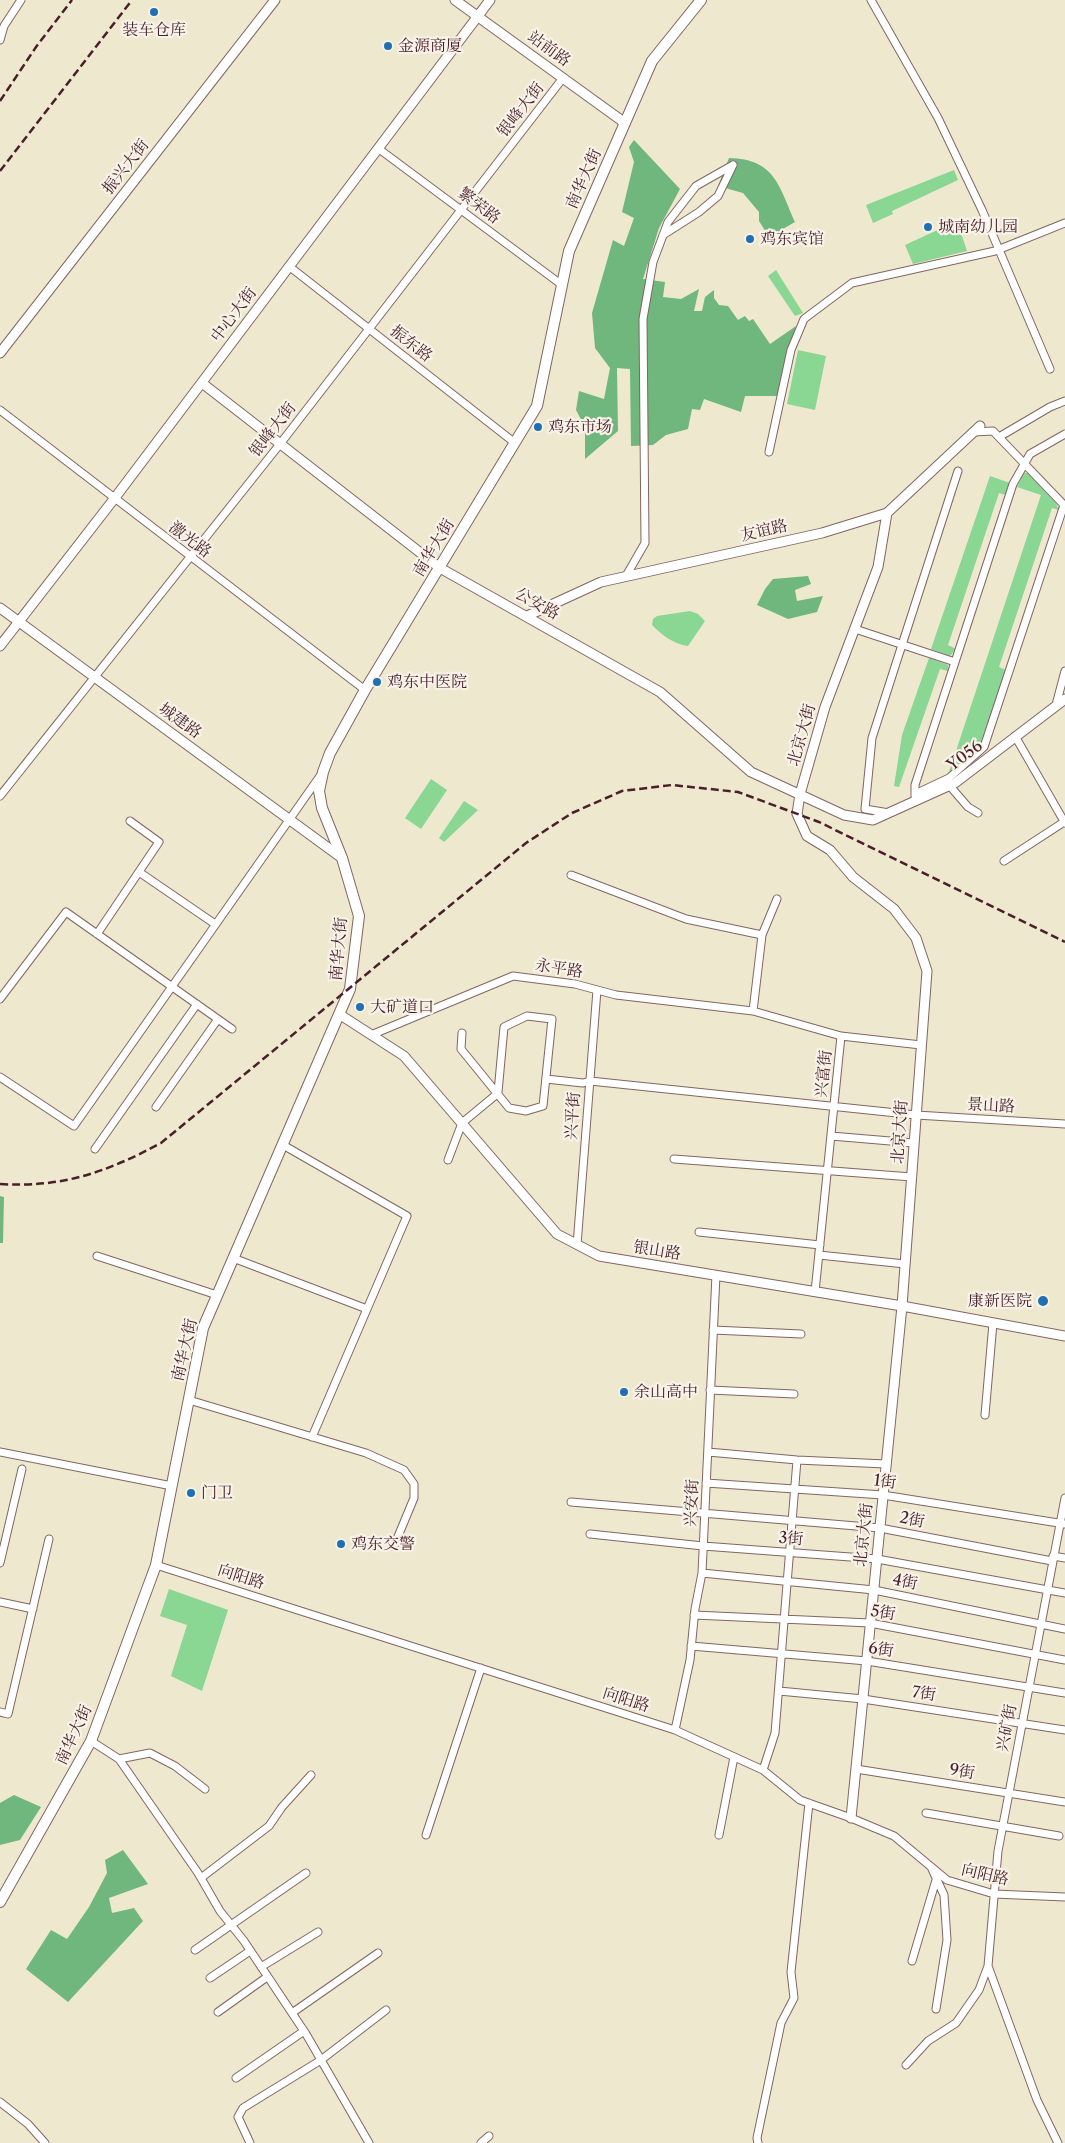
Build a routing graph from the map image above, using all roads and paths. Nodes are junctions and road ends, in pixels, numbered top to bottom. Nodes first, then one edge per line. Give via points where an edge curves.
1 (21, 0) edge
2 (275, 0) edge
3 (456, 0) edge
4 (490, 0) edge
5 (701, 0) edge
6 (871, 0) edge
7 (478, 16) junction
8 (0, 40) edge
9 (563, 78) junction
10 (625, 123) junction
11 (379, 149) junction
12 (461, 210) junction
13 (1065, 223) edge
14 (663, 235) junction
15 (999, 249) junction
16 (290, 267) junction
17 (562, 285) junction
18 (369, 329) junction
19 (0, 353) edge
20 (1050, 369) dead end
21 (202, 383) junction
22 (1065, 401) edge
23 (0, 410) edge
24 (977, 429) joint
25 (1065, 434) edge
26 (999, 437) junction
27 (514, 443) junction
28 (280, 444) junction
29 (769, 452) dead end
30 (1024, 464) junction
31 (958, 471) dead end
32 (114, 499) junction
33 (887, 513) junction
34 (190, 557) junction
35 (440, 568) junction
36 (626, 576) junction
37 (0, 608) edge
38 (527, 616) junction
39 (20, 623) junction
40 (855, 629) junction
41 (902, 644) junction
42 (0, 646) edge
43 (955, 662) junction
44 (1065, 671) edge
45 (94, 677) junction
46 (365, 690) junction
47 (1065, 699) edge
48 (1056, 705) junction
49 (1015, 736) junction
50 (323, 772) junction
51 (950, 785) junction
52 (800, 794) junction
53 (0, 796) edge
54 (914, 798) junction
55 (889, 813) junction
56 (978, 813) dead end
57 (288, 819) junction
58 (873, 820) joint
59 (130, 821) dead end
60 (1064, 823) edge
61 (342, 858) junction
62 (1004, 860) dead end
63 (139, 872) junction
64 (571, 874) dead end
65 (777, 899) dead end
66 (215, 924) junction
67 (96, 934) junction
68 (762, 935) junction
69 (172, 986) junction
70 (597, 990) junction
71 (0, 999) edge
72 (197, 1004) junction
73 (753, 1012) junction
74 (339, 1014) junction
75 (218, 1019) junction
76 (232, 1029) dead end
77 (462, 1033) dead end
78 (371, 1034) junction
79 (842, 1036) junction
80 (921, 1046) junction
81 (0, 1077) edge
82 (546, 1079) junction
83 (590, 1081) junction
84 (497, 1094) junction
85 (834, 1105) junction
86 (156, 1107) dead end
87 (916, 1115) junction
88 (462, 1124) junction
89 (1065, 1124) edge
90 (831, 1136) junction
91 (914, 1143) junction
92 (283, 1145) junction
93 (95, 1149) dead end
94 (674, 1159) dead end
95 (448, 1160) dead end
96 (828, 1171) junction
97 (912, 1177) junction
98 (699, 1232) dead end
99 (577, 1245) junction
100 (820, 1245) junction
101 (819, 1255) junction
102 (97, 1256) dead end
103 (233, 1258) junction
104 (905, 1264) junction
105 (716, 1276) junction
106 (815, 1292) junction
107 (217, 1295) junction
108 (902, 1306) junction
109 (367, 1309) junction
110 (994, 1323) junction
111 (713, 1330) junction
112 (801, 1334) dead end
113 (1065, 1336) edge
114 (710, 1390) junction
115 (794, 1394) dead end
116 (189, 1400) junction
117 (985, 1415) dead end
118 (312, 1437) junction
119 (0, 1452) edge
120 (708, 1452) junction
121 (797, 1460) junction
122 (886, 1464) junction
123 (22, 1469) dead end
124 (706, 1483) junction
125 (172, 1486) junction
126 (795, 1489) junction
127 (883, 1495) junction
128 (1065, 1498) edge
129 (571, 1502) dead end
130 (705, 1512) junction
131 (793, 1520) junction
132 (1062, 1524) edge
133 (880, 1528) junction
134 (590, 1534) dead end
135 (49, 1540) dead end
136 (394, 1546) dead end
137 (704, 1546) junction
138 (791, 1553) junction
139 (1053, 1558) junction
140 (1065, 1558) edge
141 (877, 1560) junction
142 (0, 1563) edge
143 (156, 1565) junction
144 (702, 1574) junction
145 (788, 1582) junction
146 (874, 1590) junction
147 (1046, 1592) junction
148 (1065, 1594) edge
149 (0, 1602) edge
150 (32, 1609) junction
151 (694, 1614) junction
152 (785, 1619) junction
153 (870, 1623) junction
154 (1040, 1623) junction
155 (1065, 1629) edge
156 (691, 1646) junction
157 (782, 1654) junction
158 (1034, 1655) junction
159 (1065, 1660) edge
160 (866, 1661) junction
161 (481, 1668) junction
162 (1029, 1686) junction
163 (779, 1691) junction
164 (1065, 1693) edge
165 (863, 1698) junction
166 (0, 1712) edge
167 (1022, 1722) junction
168 (675, 1730) junction
169 (1065, 1730) edge
170 (92, 1741) junction
171 (734, 1757) junction
172 (119, 1759) junction
173 (856, 1769) junction
174 (763, 1770) junction
175 (311, 1775) dead end
176 (205, 1789) dead end
177 (1008, 1793) junction
178 (1065, 1802) edge
179 (809, 1803) junction
180 (926, 1813) dead end
181 (851, 1818) junction
182 (1002, 1826) junction
183 (426, 1835) dead end
184 (719, 1835) dead end
185 (1059, 1836) dead end
186 (931, 1868) junction
187 (306, 1873) dead end
188 (201, 1878) junction
189 (936, 1880) junction
190 (994, 1894) junction
191 (1065, 1897) edge
192 (0, 1902) edge
193 (232, 1925) junction
194 (318, 1932) dead end
195 (194, 1950) dead end
196 (250, 1951) junction
197 (378, 1953) dead end
198 (912, 1961) dead end
199 (988, 1966) junction
200 (261, 1967) junction
201 (268, 1977) junction
202 (210, 1978) dead end
203 (936, 2009) dead end
204 (386, 2010) dead end
205 (218, 2012) dead end
206 (292, 2013) junction
207 (304, 2031) junction
208 (320, 2060) junction
209 (906, 2066) dead end
210 (236, 2078) dead end
211 (0, 2102) edge
212 (489, 2136) dead end
213 (45, 2143) edge
214 (250, 2143) edge
215 (370, 2143) edge
216 (481, 2143) edge
217 (758, 2143) edge
218 (1058, 2143) edge

1 - 8 street via 4,26
2 - 19 street, 振兴大街
3 - 7 street, 站前路
4 - 7 street, 中心大街
5 - 10 main road, 南华大街 via 652,61
6 - 15 street via 938,118
7 - 9 street, 站前路
7 - 11 street, 中心大街
9 - 10 street, 站前路
9 - 12 street, 银峰大街
10 - 17 main road, 南华大街 via 569,251
11 - 12 street, 繁荣路
11 - 16 street, 中心大街
12 - 17 street, 繁荣路
12 - 18 street, 银峰大街
13 - 15 street
14 - 14 street via 668,222 696,186 733,165 718,196
14 - 36 street via 653,262 643,319 645,543
15 - 20 street
15 - 29 street via 852,283 804,319 791,350
16 - 18 street, 振东路
16 - 21 street, 中心大街
17 - 27 main road, 南华大街 via 537,406
18 - 27 street, 振东路
18 - 28 street, 银峰大街
21 - 28 street, 公安路
21 - 32 street, 中心大街
22 - 26 street
23 - 32 street, 激光路
24 - 26 street via 993,431
24 - 33 street, 友谊路
25 - 30 street via 1030,454
26 - 30 street
27 - 35 main road, 南华大街
28 - 34 street, 银峰大街
28 - 35 street, 公安路
30 - 43 street via 1013,484
30 - 54 street via 1064,505 984,747 949,778
31 - 41 street
32 - 34 street, 激光路
32 - 39 street, 中心大街
33 - 36 street, 友谊路 via 822,533
33 - 40 street, 北京大街 via 878,567
34 - 45 street, 银峰大街
34 - 46 street, 激光路
35 - 38 street, 公安路
35 - 46 main road, 南华大街
36 - 38 street, 友谊路 via 601,582
37 - 39 street, 城建路
38 - 52 street, 公安路 via 660,692 751,772
39 - 42 street, 中心大街
39 - 45 street, 城建路
40 - 41 street
40 - 52 street, 北京大街 via 825,707
41 - 43 street
41 - 55 street via 872,738 865,809
43 - 54 street via 915,785
44 - 48 street
45 - 53 street, 银峰大街
45 - 57 street, 城建路
46 - 50 main road, 南华大街
47 - 48 street, Y056 / Y056
48 - 49 street, Y056 / Y056
49 - 51 street, Y056 / Y056
49 - 60 street
50 - 57 street
50 - 61 main road, 南华大街 via 319,791 322,808
51 - 54 street, Y056 / Y056
51 - 56 street via 968,807
52 - 58 street, 公安路 via 844,815
52 - 80 street, 北京大街 via 797,814 806,836 830,850 853,877 894,909 916,938 927,971
54 - 55 street, Y056 / Y056
55 - 58 street, Y056 / Y056
57 - 61 street, 城建路
57 - 66 street
59 - 63 street via 159,842
60 - 62 street
61 - 74 main road, 南华大街 via 359,916 350,989
63 - 66 street
63 - 67 street
64 - 68 street via 686,919
65 - 68 street
66 - 69 street
67 - 69 street
67 - 71 street via 66,912
68 - 73 street
69 - 72 street
69 - 81 street via 74,1126
70 - 73 street, 永平路
70 - 78 street, 永平路 via 513,976
70 - 83 street, 兴平街
72 - 75 street
72 - 93 street
73 - 79 street, 兴富街
74 - 78 street, 银山路
74 - 92 main road, 南华大街
75 - 76 street
75 - 86 street
77 - 84 street via 461,1049
78 - 88 street, 银山路 via 404,1056
79 - 80 street
79 - 85 street, 兴富街
80 - 87 street, 北京大街
82 - 83 street, 景山路
82 - 84 street via 543,1106 526,1111 509,1108
82 - 84 street via 552,1019 527,1016 504,1027
83 - 85 street, 景山路
83 - 99 street, 兴平街
84 - 88 street
85 - 87 street, 景山路
85 - 90 street, 兴富街
87 - 89 street, 景山路
87 - 91 street, 北京大街
88 - 95 street
88 - 99 street, 银山路 via 557,1234
90 - 91 street
90 - 96 street, 兴富街
91 - 97 street, 北京大街
92 - 103 main road, 南华大街
92 - 109 street via 407,1216
94 - 96 street
96 - 97 street
96 - 100 street, 兴富街
97 - 104 street, 北京大街
98 - 100 street
99 - 105 street, 银山路 via 599,1256
100 - 101 street, 兴富街
101 - 104 street
101 - 106 street, 兴富街
102 - 107 street
103 - 107 main road, 南华大街
103 - 109 street
104 - 108 street, 北京大街
105 - 106 street, 银山路
105 - 111 street, 兴安街
106 - 108 street, 银山路
107 - 116 main road, 南华大街 via 203,1328
108 - 110 street, 银山路
108 - 122 street, 北京大街
109 - 118 street
110 - 113 street, 银山路
110 - 117 street
111 - 112 street
111 - 114 street, 兴安街
114 - 115 street
114 - 120 street, 兴安街
116 - 118 street
116 - 125 main road, 南华大街
118 - 136 street via 366,1453 404,1470 414,1484 414,1498
119 - 125 street
120 - 121 street
120 - 124 street, 兴安街
121 - 122 street
121 - 126 street
122 - 127 street, 北京大街
123 - 142 street
124 - 126 street, 1街
124 - 130 street, 兴安街
125 - 143 main road, 南华大街
126 - 127 street, 1街
126 - 131 street
127 - 132 street, 1街
127 - 133 street, 北京大街
128 - 132 street, 兴矿街
129 - 130 street, 2街
130 - 131 street, 2街
130 - 137 street, 兴安街
131 - 133 street, 2街
131 - 138 street
132 - 139 street, 兴矿街
133 - 139 street, 2街
133 - 141 street, 北京大街
134 - 137 street, 3街
135 - 150 street
137 - 138 street, 3街
137 - 144 street, 兴安街
138 - 141 street, 3街
138 - 145 street
139 - 140 street, 2街
139 - 147 street, 兴矿街
141 - 146 street, 北京大街
141 - 147 street, 3街
143 - 161 street, 向阳路
143 - 170 main road, 南华大街
144 - 145 street, 4街
144 - 151 street, 兴安街
145 - 146 street, 4街
145 - 152 street
146 - 153 street, 北京大街
146 - 154 street, 4街
147 - 148 street, 3街
147 - 154 street, 兴矿街
149 - 150 street
150 - 166 street via 8,1714
151 - 152 street, 5街
151 - 156 street, 兴安街
152 - 153 street, 5街
152 - 157 street
153 - 158 street, 5街
153 - 160 street, 北京大街
154 - 155 street, 4街
154 - 158 street, 兴矿街
156 - 157 street, 6街
156 - 168 street, 兴安街
157 - 160 street, 6街
157 - 163 street
158 - 159 street, 5街
158 - 162 street, 兴矿街
160 - 162 street, 6街
160 - 165 street, 北京大街
161 - 168 street, 向阳路
161 - 183 street
162 - 164 street, 6街
162 - 167 street, 兴矿街
163 - 165 street, 7街
163 - 174 street via 775,1733
165 - 167 street, 7街
165 - 173 street, 北京大街
167 - 169 street, 7街
167 - 177 street, 兴矿街
168 - 171 street, 向阳路
170 - 172 street
170 - 192 main road, 南华大街
171 - 174 street, 向阳路
171 - 184 street
172 - 176 street via 150,1753 175,1766
172 - 188 street
173 - 177 street, 9街
173 - 181 street, 北京大街
174 - 179 street, 向阳路 via 800,1800
175 - 188 street via 282,1806 269,1826
177 - 178 street, 9街
177 - 182 street, 兴矿街
179 - 181 street, 向阳路
179 - 217 street via 791,1972 794,1998 781,2023
180 - 182 street
181 - 186 street, 向阳路 via 894,1836
182 - 185 street
182 - 190 street, 兴矿街
186 - 189 street
186 - 190 street, 向阳路 via 948,1880
187 - 193 street
188 - 193 street
189 - 198 street
189 - 203 street via 944,1895 947,1940
190 - 191 street, 向阳路
190 - 199 street, 兴矿街
193 - 195 street
193 - 196 street
194 - 200 street
196 - 200 street
196 - 202 street
197 - 206 street
199 - 209 street via 979,1990 956,2023 928,2041
199 - 218 street via 1037,2100
200 - 201 street
201 - 205 street
201 - 206 street
204 - 208 street
206 - 207 street
207 - 208 street
207 - 210 street
208 - 214 street via 243,2108 238,2117
208 - 215 street
211 - 213 street via 28,2124
212 - 216 street

